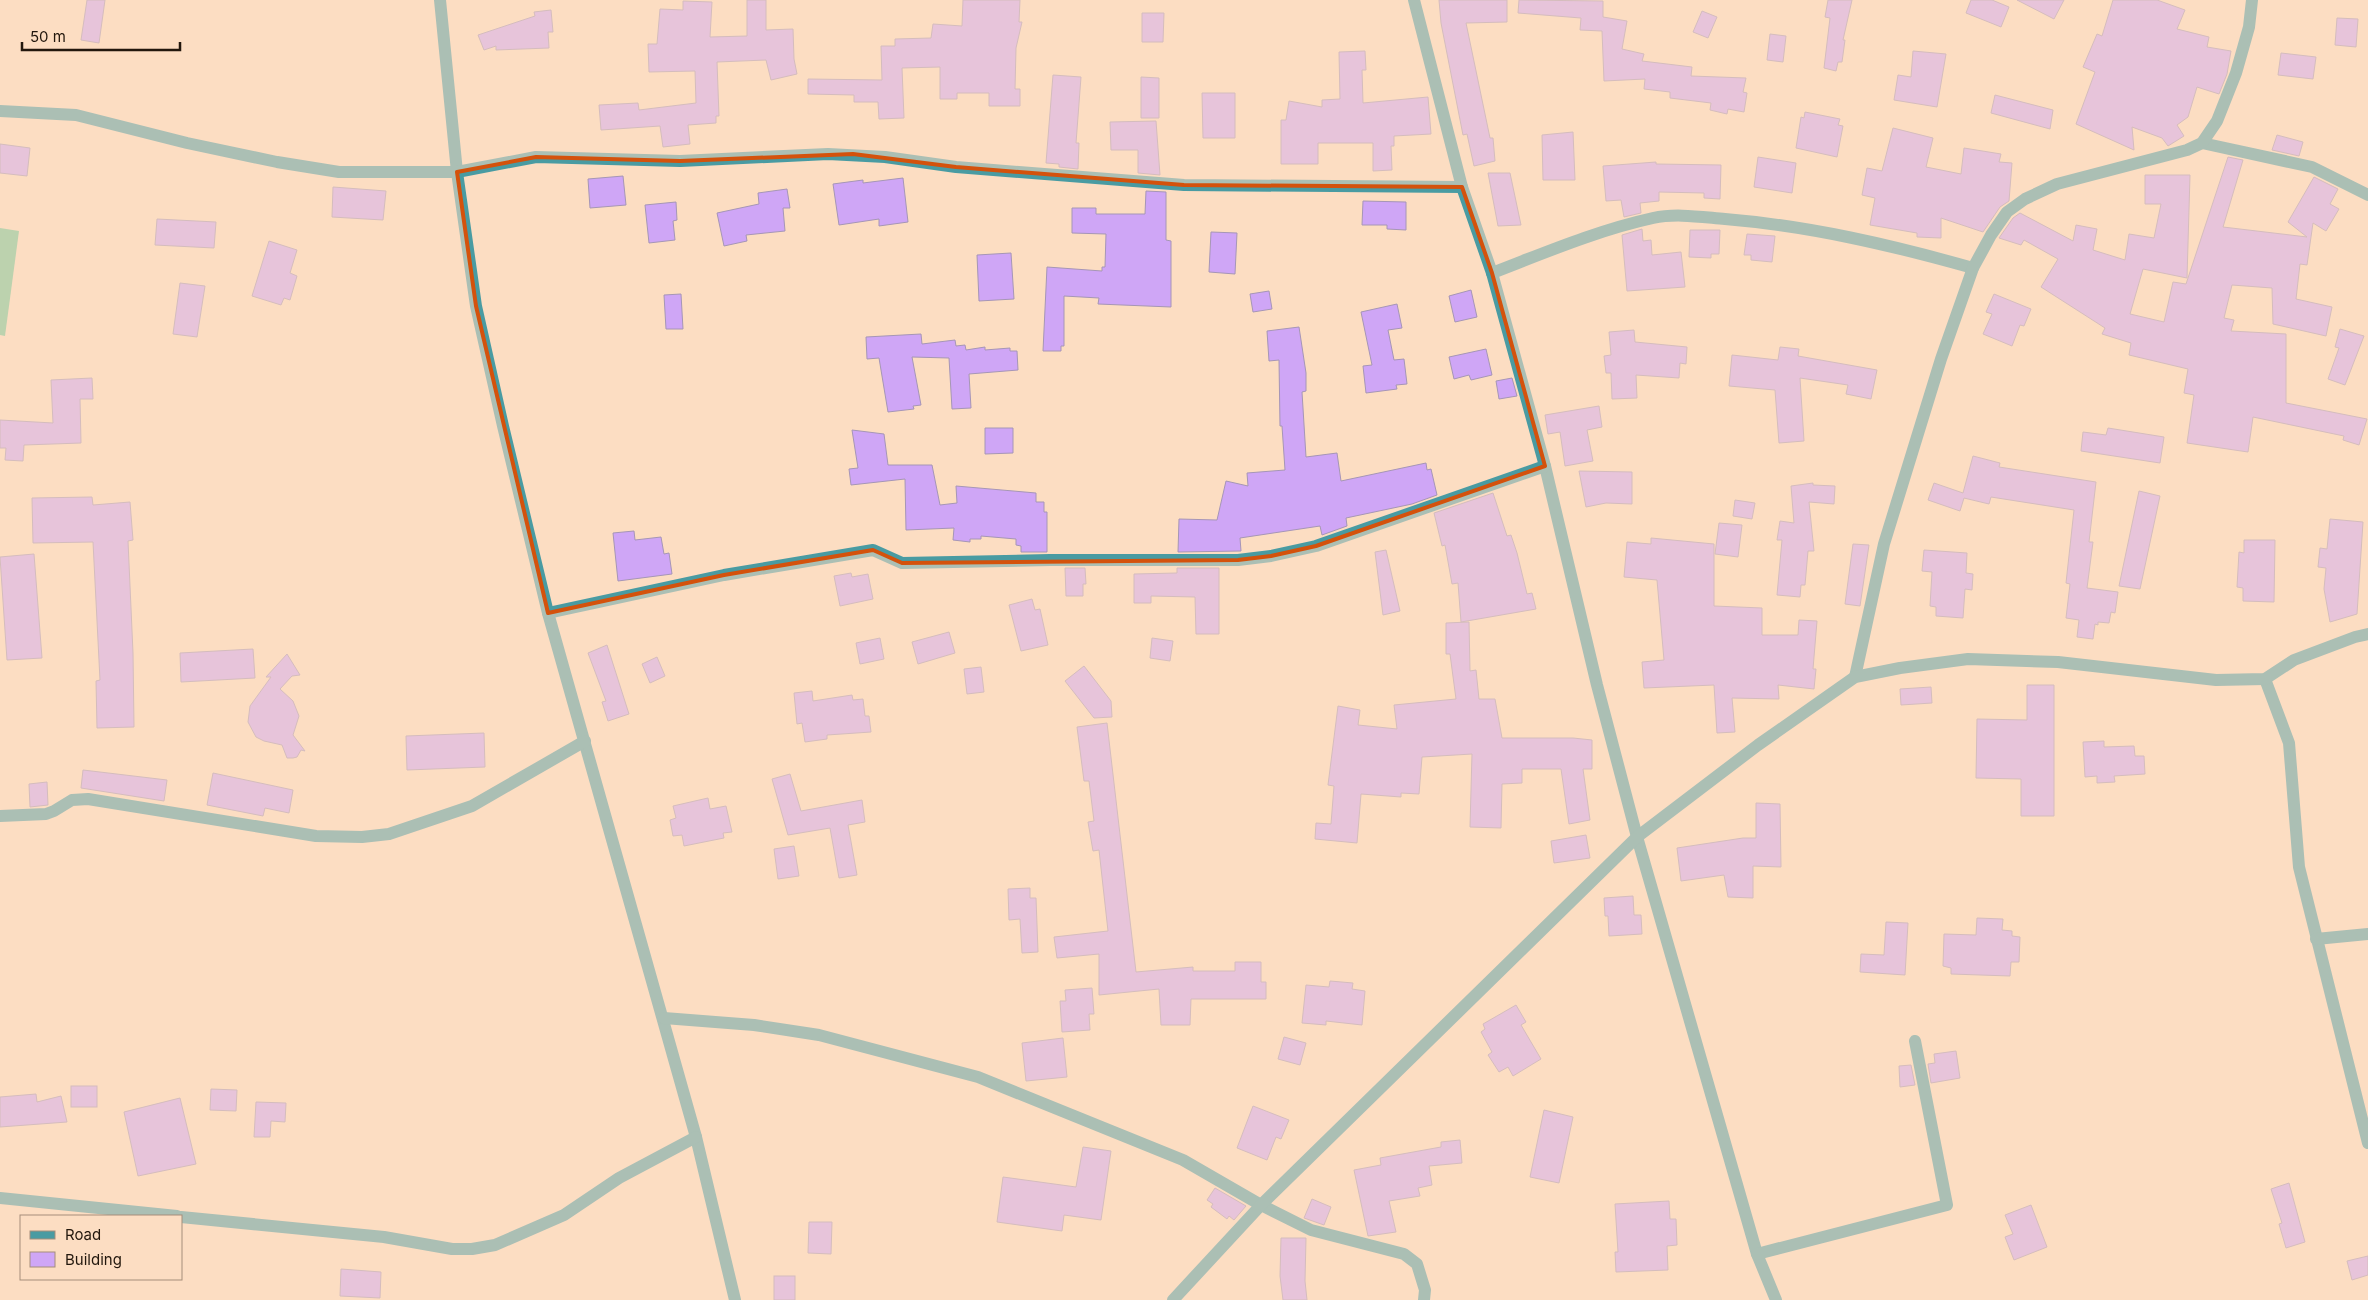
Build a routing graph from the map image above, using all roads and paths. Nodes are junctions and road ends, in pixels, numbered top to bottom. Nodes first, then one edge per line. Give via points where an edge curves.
1 (440, 0) edge
2 (1414, 0) edge
3 (2252, 0) edge
4 (0, 111) edge
5 (2202, 143) junction
6 (457, 172) junction
7 (1462, 187) junction
8 (2368, 195) edge
9 (1973, 268) junction
10 (1492, 273) junction
11 (1545, 466) junction
12 (548, 613) junction
13 (2368, 634) edge
14 (1855, 678) junction
15 (2265, 678) junction
16 (584, 741) junction
17 (0, 816) edge
18 (1637, 836) junction
19 (2368, 934) edge
20 (2316, 939) junction
21 (664, 1018) junction
22 (1915, 1041) dead end
23 (696, 1136) junction
24 (2368, 1143) edge
25 (0, 1198) edge
26 (1261, 1205) junction
27 (167, 1215) edge
28 (182, 1217) edge
29 (1757, 1254) junction
30 (735, 1300) edge
31 (1174, 1300) edge
32 (1424, 1300) edge
33 (1776, 1300) edge

1 - 6 street
2 - 7 street
3 - 5 street via 2249,27 2236,73 2215,126
4 - 6 street via 76,115 188,143 339,172
5 - 8 street via 2312,168
5 - 9 street via 2187,150 2057,184 2024,199 2007,212
6 - 7 street via 536,157 680,161 853,154 956,167 1184,185
6 - 12 street via 476,306
7 - 10 street
9 - 10 street via 1887,244 1805,227 1679,215 1653,218 1588,237
9 - 14 street via 1941,359 1884,544
10 - 11 street
11 - 12 street via 1316,546 1272,556 1238,560 902,563 873,550 724,575
11 - 18 street
12 - 16 street
13 - 15 street via 2294,660
14 - 15 street via 1900,668 1968,660 2058,662 2216,680
14 - 18 street via 1758,745
15 - 20 street via 2289,743 2299,867
16 - 17 street via 472,806 389,834 316,836 88,799 72,800 46,814
16 - 21 street
18 - 26 street
18 - 29 street
19 - 20 street
20 - 24 street
21 - 23 street
21 - 26 street via 754,1025 819,1035 978,1077 1183,1160
22 - 29 street via 1947,1205
23 - 28 street via 619,1178 564,1215 495,1245 472,1249
23 - 30 street
25 - 27 street
26 - 31 street
26 - 32 street via 1312,1230 1404,1254 1417,1264 1425,1290
29 - 33 street

